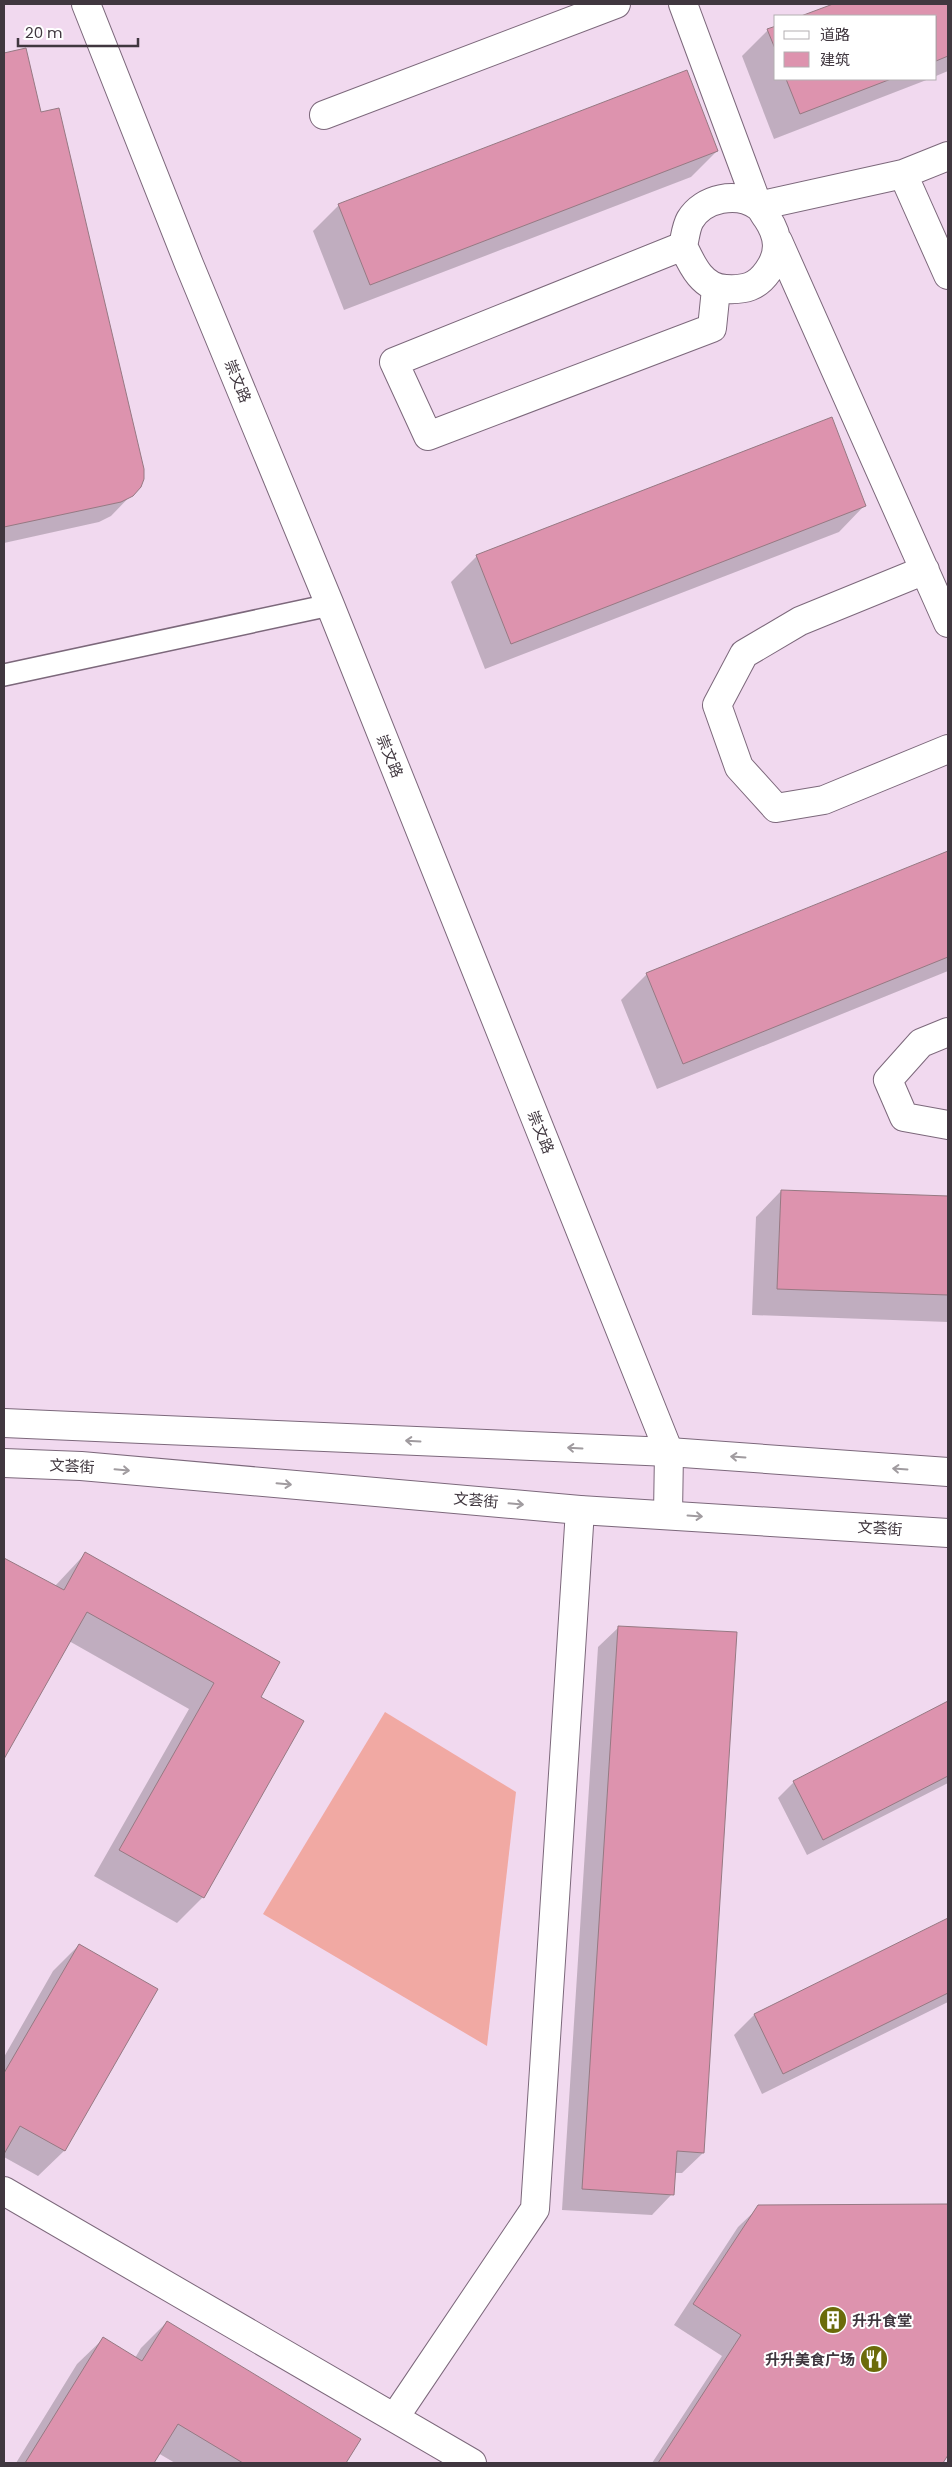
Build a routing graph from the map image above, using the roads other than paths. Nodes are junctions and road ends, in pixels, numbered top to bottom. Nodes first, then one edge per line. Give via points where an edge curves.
1 (86, 4) edge
2 (616, 4) edge
3 (683, 4) edge
4 (324, 115) dead end
5 (948, 156) edge
6 (903, 174) junction
7 (758, 206) junction
8 (778, 241) junction
9 (683, 246) junction
10 (948, 275) edge
11 (716, 288) junction
12 (925, 570) junction
13 (330, 605) junction
14 (948, 623) edge
15 (4, 675) edge
16 (948, 749) edge
17 (948, 1032) edge
18 (948, 1126) edge
19 (4, 1423) edge
20 (669, 1452) junction
21 (4, 1463) edge
22 (948, 1472) edge
23 (580, 1510) junction
24 (668, 1514) junction
25 (948, 1533) edge
26 (4, 2191) edge
27 (395, 2417) junction
28 (472, 2463) edge

1 - 13 street, 崇文路
2 - 4 street
3 - 7 street
5 - 6 street
6 - 7 street
6 - 10 street
7 - 8 street
7 - 9 street via 740,199 717,199 689,220
8 - 11 street via 775,261 760,282 739,289
8 - 12 street
9 - 11 street via 696,273
9 - 11 street via 394,362 428,436 712,328
12 - 14 street
12 - 16 street via 800,621 744,654 717,705 739,767 776,808 824,800
13 - 15 lane
13 - 20 street, 崇文路
17 - 18 street via 921,1043 888,1080 904,1117
20 -> 19 street
22 -> 20 street
20 - 24 street, 崇文路
21 -> 23 street, 文荟街 via 81,1466
23 - 24 street, 文荟街
23 - 27 street via 535,2209
24 -> 25 street, 文荟街
26 - 27 street
27 - 28 street

